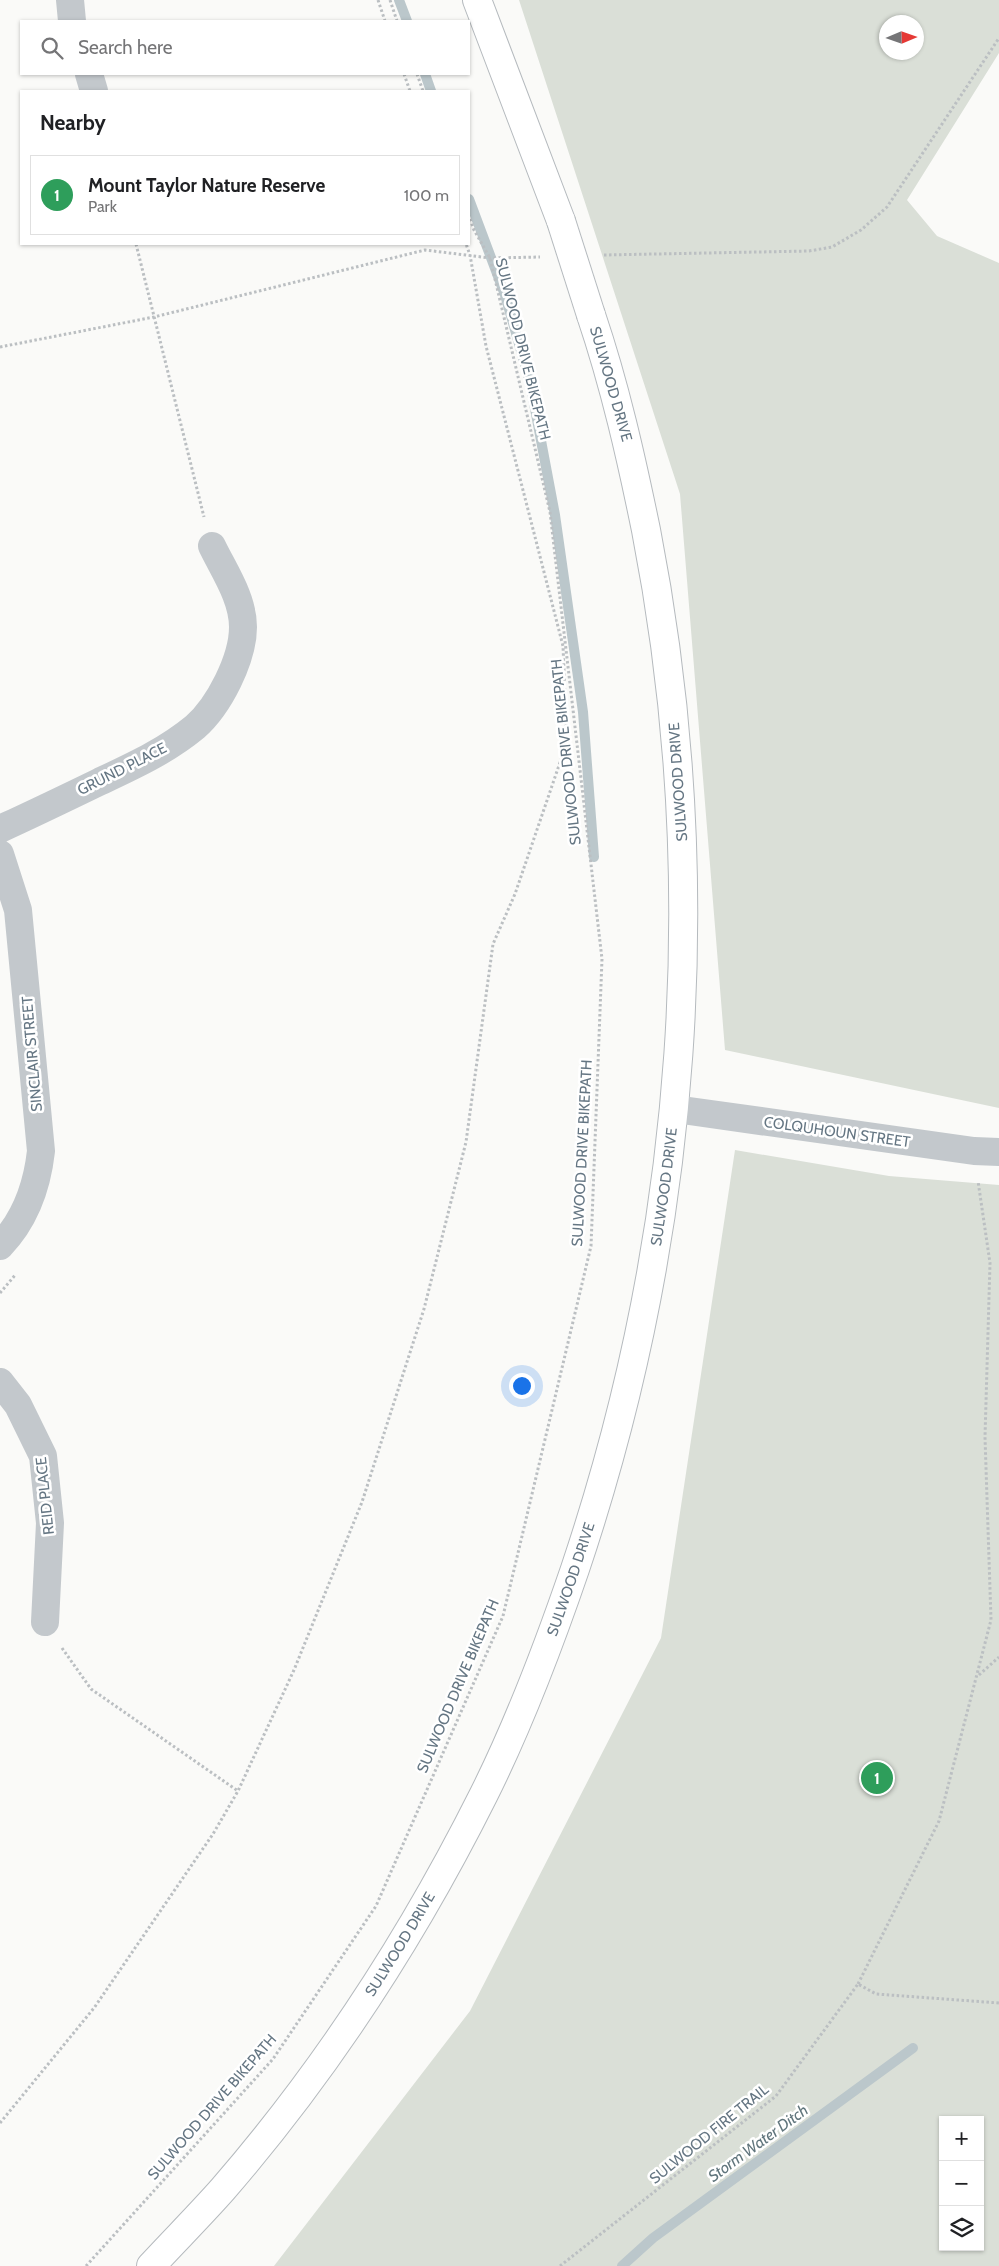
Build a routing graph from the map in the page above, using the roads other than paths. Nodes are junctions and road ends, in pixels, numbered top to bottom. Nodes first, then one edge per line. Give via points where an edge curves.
1 (70, 0) edge
2 (478, 0) edge
3 (72, 20) edge
4 (89, 75) edge
5 (94, 90) edge
6 (212, 546) road end
7 (0, 830) edge
8 (0, 854) edge
9 (675, 1110) junction
10 (986, 1152) edge
11 (0, 1246) edge
12 (0, 1382) edge
13 (45, 1622) road end
14 (151, 2266) edge

1 - 3 street
2 - 9 main road, SULWOOD DRIVE, bridge via 561,222 606,360 628,442 661,607 672,690 684,858 682,1026
4 - 5 street
6 - 7 street, GRUND PLACE via 238,600 243,626 234,669 211,709 195,726 155,755
8 - 11 street, SINCLAIR STREET via 18,910 41,1151 39,1172 24,1214 13,1233
9 - 10 street, COLQUHOUN STREET
9 - 14 main road, SULWOOD DRIVE via 666,1188 638,1345 598,1500 547,1649 486,1792 411,1929 323,2062 223,2189
12 - 13 street, REID PLACE via 18,1405 43,1456 50,1523

